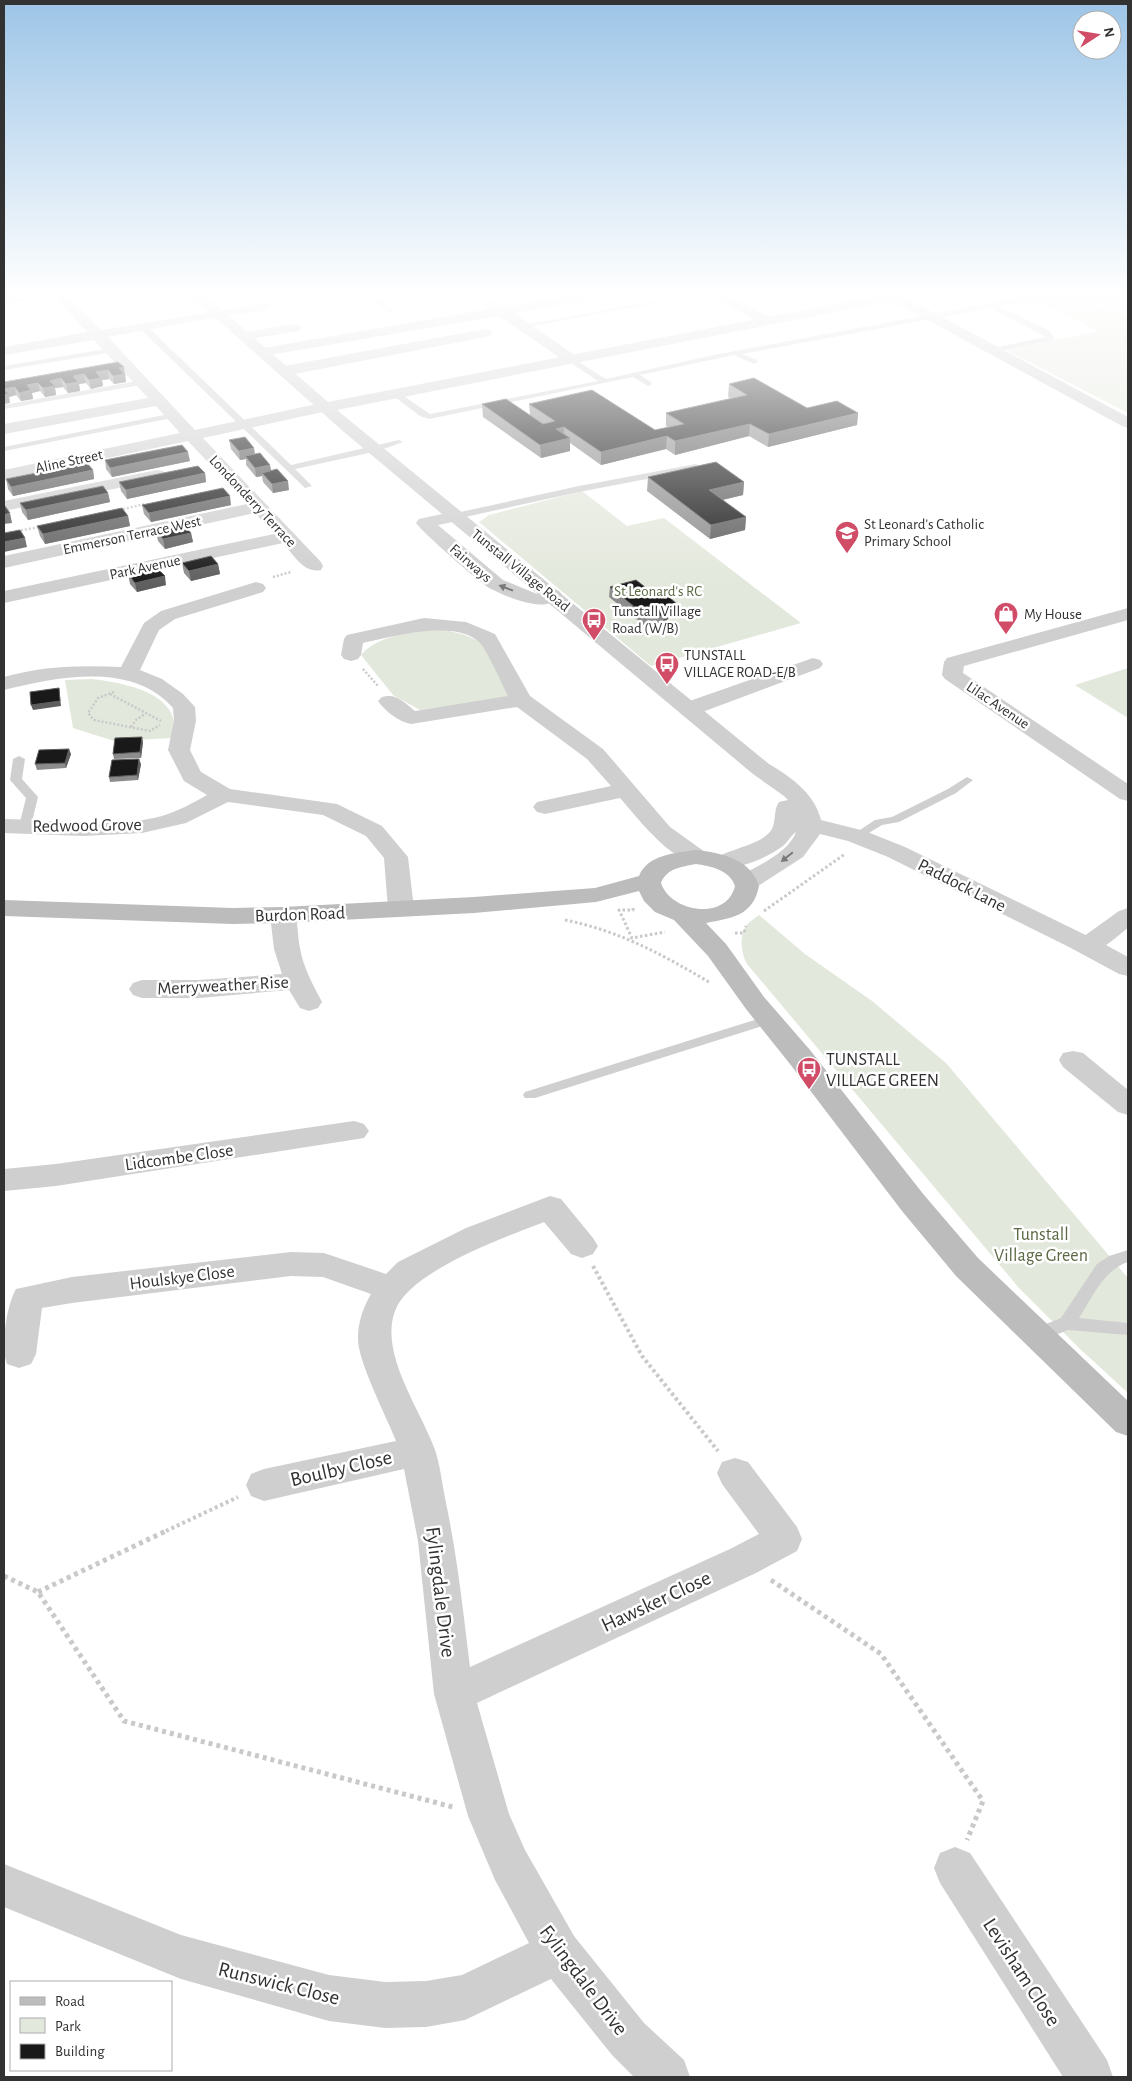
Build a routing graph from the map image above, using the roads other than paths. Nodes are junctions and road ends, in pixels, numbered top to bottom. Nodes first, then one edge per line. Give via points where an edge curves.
1 (81, 393) edge
2 (153, 393) edge
3 (213, 393) edge
4 (310, 393) edge
5 (399, 393) edge
6 (547, 393) edge
7 (1074, 393) edge
8 (395, 394) junction
9 (160, 400) junction
10 (4, 407) edge
11 (326, 407) junction
12 (174, 415) junction
13 (1128, 423) edge
14 (246, 424) junction
15 (4, 429) edge
16 (193, 436) junction
17 (399, 442) dead end
18 (4, 449) edge
19 (374, 449) junction
20 (218, 463) junction
21 (709, 465) edge
22 (198, 467) edge
23 (289, 468) junction
24 (169, 472) edge
25 (4, 475) edge
26 (308, 486) dead end
27 (4, 506) edge
28 (259, 507) junction
29 (456, 516) junction
30 (286, 537) junction
31 (4, 562) edge
32 (314, 566) road end
33 (256, 588) road end
34 (552, 595) junction
35 (4, 597) edge
36 (1128, 614) edge
37 (351, 655) road end
38 (813, 664) dead end
39 (130, 674) junction
40 (4, 684) edge
41 (521, 700) junction
42 (389, 701) road end
43 (689, 709) junction
44 (19, 759) dead end
45 (967, 780) dead end
46 (625, 790) junction
47 (1128, 794) edge
48 (224, 796) junction
49 (545, 807) dead end
50 (798, 825) junction
51 (14, 826) edge
52 (662, 832) junction
53 (857, 836) junction
54 (696, 857) junction
55 (668, 862) junction
56 (724, 862) junction
57 (648, 881) junction
58 (746, 883) junction
59 (596, 894) junction
60 (660, 905) junction
61 (4, 908) edge
62 (401, 909) junction
63 (727, 912) junction
64 (284, 915) junction
65 (683, 915) junction
66 (1128, 916) edge
67 (1089, 945) junction
68 (717, 950) junction
69 (1128, 968) edge
70 (142, 989) dead end
71 (770, 1018) junction
72 (1073, 1060) dead end
73 (530, 1095) dead end
74 (1128, 1105) edge
75 (354, 1131) dead end
76 (4, 1180) edge
77 (582, 1246) road end
78 (1128, 1256) edge
79 (390, 1288) junction
80 (1067, 1323) junction
81 (1128, 1329) edge
82 (1037, 1336) junction
83 (19, 1354) dead end
84 (1128, 1422) edge
85 (418, 1450) junction
86 (735, 1473) road end
87 (264, 1485) road end
88 (454, 1694) junction
89 (955, 1868) road end
90 (4, 1886) edge
91 (558, 1952) junction
92 (667, 2077) edge
93 (1090, 2077) edge

1 - 10 lane
2 - 9 street, Londonderry Terrace
3 - 14 lane
4 - 11 street, Tunstall Village Road
5 - 8 street, Aline Street
6 - 8 lane via 429,416
7 - 13 street
8 - 11 street, Aline Street
9 - 12 street, Londonderry Terrace
9 - 15 street
11 - 14 street, Aline Street
11 - 19 street, Tunstall Village Road
12 - 16 street, Londonderry Terrace
12 - 18 lane
14 - 16 street, Aline Street
14 - 23 lane
16 - 20 street, Londonderry Terrace
16 - 25 street, Aline Street
17 - 19 lane
19 - 23 lane
19 - 29 street, Tunstall Village Road
20 - 22 street
20 - 28 street, Londonderry Terrace
21 - 29 lane
23 - 26 lane
24 - 27 street
28 - 30 street, Londonderry Terrace
28 - 31 street, Emmerson Terrace West
29 - 34 street, Tunstall Village Road
34 -> 29 street, Fairways via 536,600 496,584 425,523
30 - 32 street, Londonderry Terrace
30 - 35 street, Park Avenue
33 - 39 street via 168,615 151,626
34 - 43 street, Tunstall Village Road
36 - 47 street, Lilac Avenue via 954,662 952,675
37 - 41 street via 354,639 424,624 466,628 488,638
38 - 43 street
39 - 40 street via 94,671 54,673
39 - 48 street via 156,683 184,708 185,721 179,750 192,776
41 - 42 street via 411,718
41 - 46 street via 595,754
43 - 50 street, Tunstall Village Road via 804,804 810,815
44 - 51 lane via 16,780 32,797
45 - 53 lane via 895,820 879,822
46 - 49 street
46 - 52 street
48 - 51 street, Redwood Grove via 194,812 162,823 118,828
48 - 62 street via 329,809 374,831 396,857
50 - 53 street, Paddock Lane
50 - 56 street via 752,853
50 -> 58 street via 801,845 781,862
52 - 54 street
52 - 55 street
53 - 67 street, Paddock Lane
54 - 55 main road
54 - 56 main road
55 - 57 main road via 654,870
56 - 58 main road via 742,875
57 - 59 main road, Burdon Road
57 - 60 main road via 652,898
58 - 63 main road via 743,900
59 - 60 main road, Burdon Road
59 - 62 main road, Burdon Road
60 - 65 main road
61 - 64 main road, Burdon Road
62 - 64 main road, Burdon Road
63 - 65 main road via 713,916
63 - 68 main road
64 - 70 street, Merryweather Rise via 287,949 303,992
65 - 68 main road
66 - 67 street
67 - 69 street, Paddock Lane
68 - 71 main road via 746,992
71 - 73 lane
71 - 82 main road via 913,1203 967,1267
72 - 74 street
75 - 76 street, Lidcombe Close
77 - 79 street, Fylingdale Drive via 550,1207 477,1236 409,1272
78 - 80 lane via 1103,1268
79 - 83 street, Houlskye Close via 324,1265 291,1264 27,1298
79 - 85 street, Fylingdale Drive via 378,1311 374,1340 382,1368
80 - 81 lane
80 - 82 lane
82 - 84 main road
85 - 87 street, Boulby Close
85 - 88 street, Fylingdale Drive via 436,1541
86 - 88 street, Hawsker Close via 784,1539
88 - 91 street, Fylingdale Drive via 490,1816 510,1865
89 - 93 street, Levisham Close
90 - 91 street, Runswick Close via 181,1957 329,1998 384,2005 426,2004 465,1997
91 - 92 street, Fylingdale Drive via 628,2040

